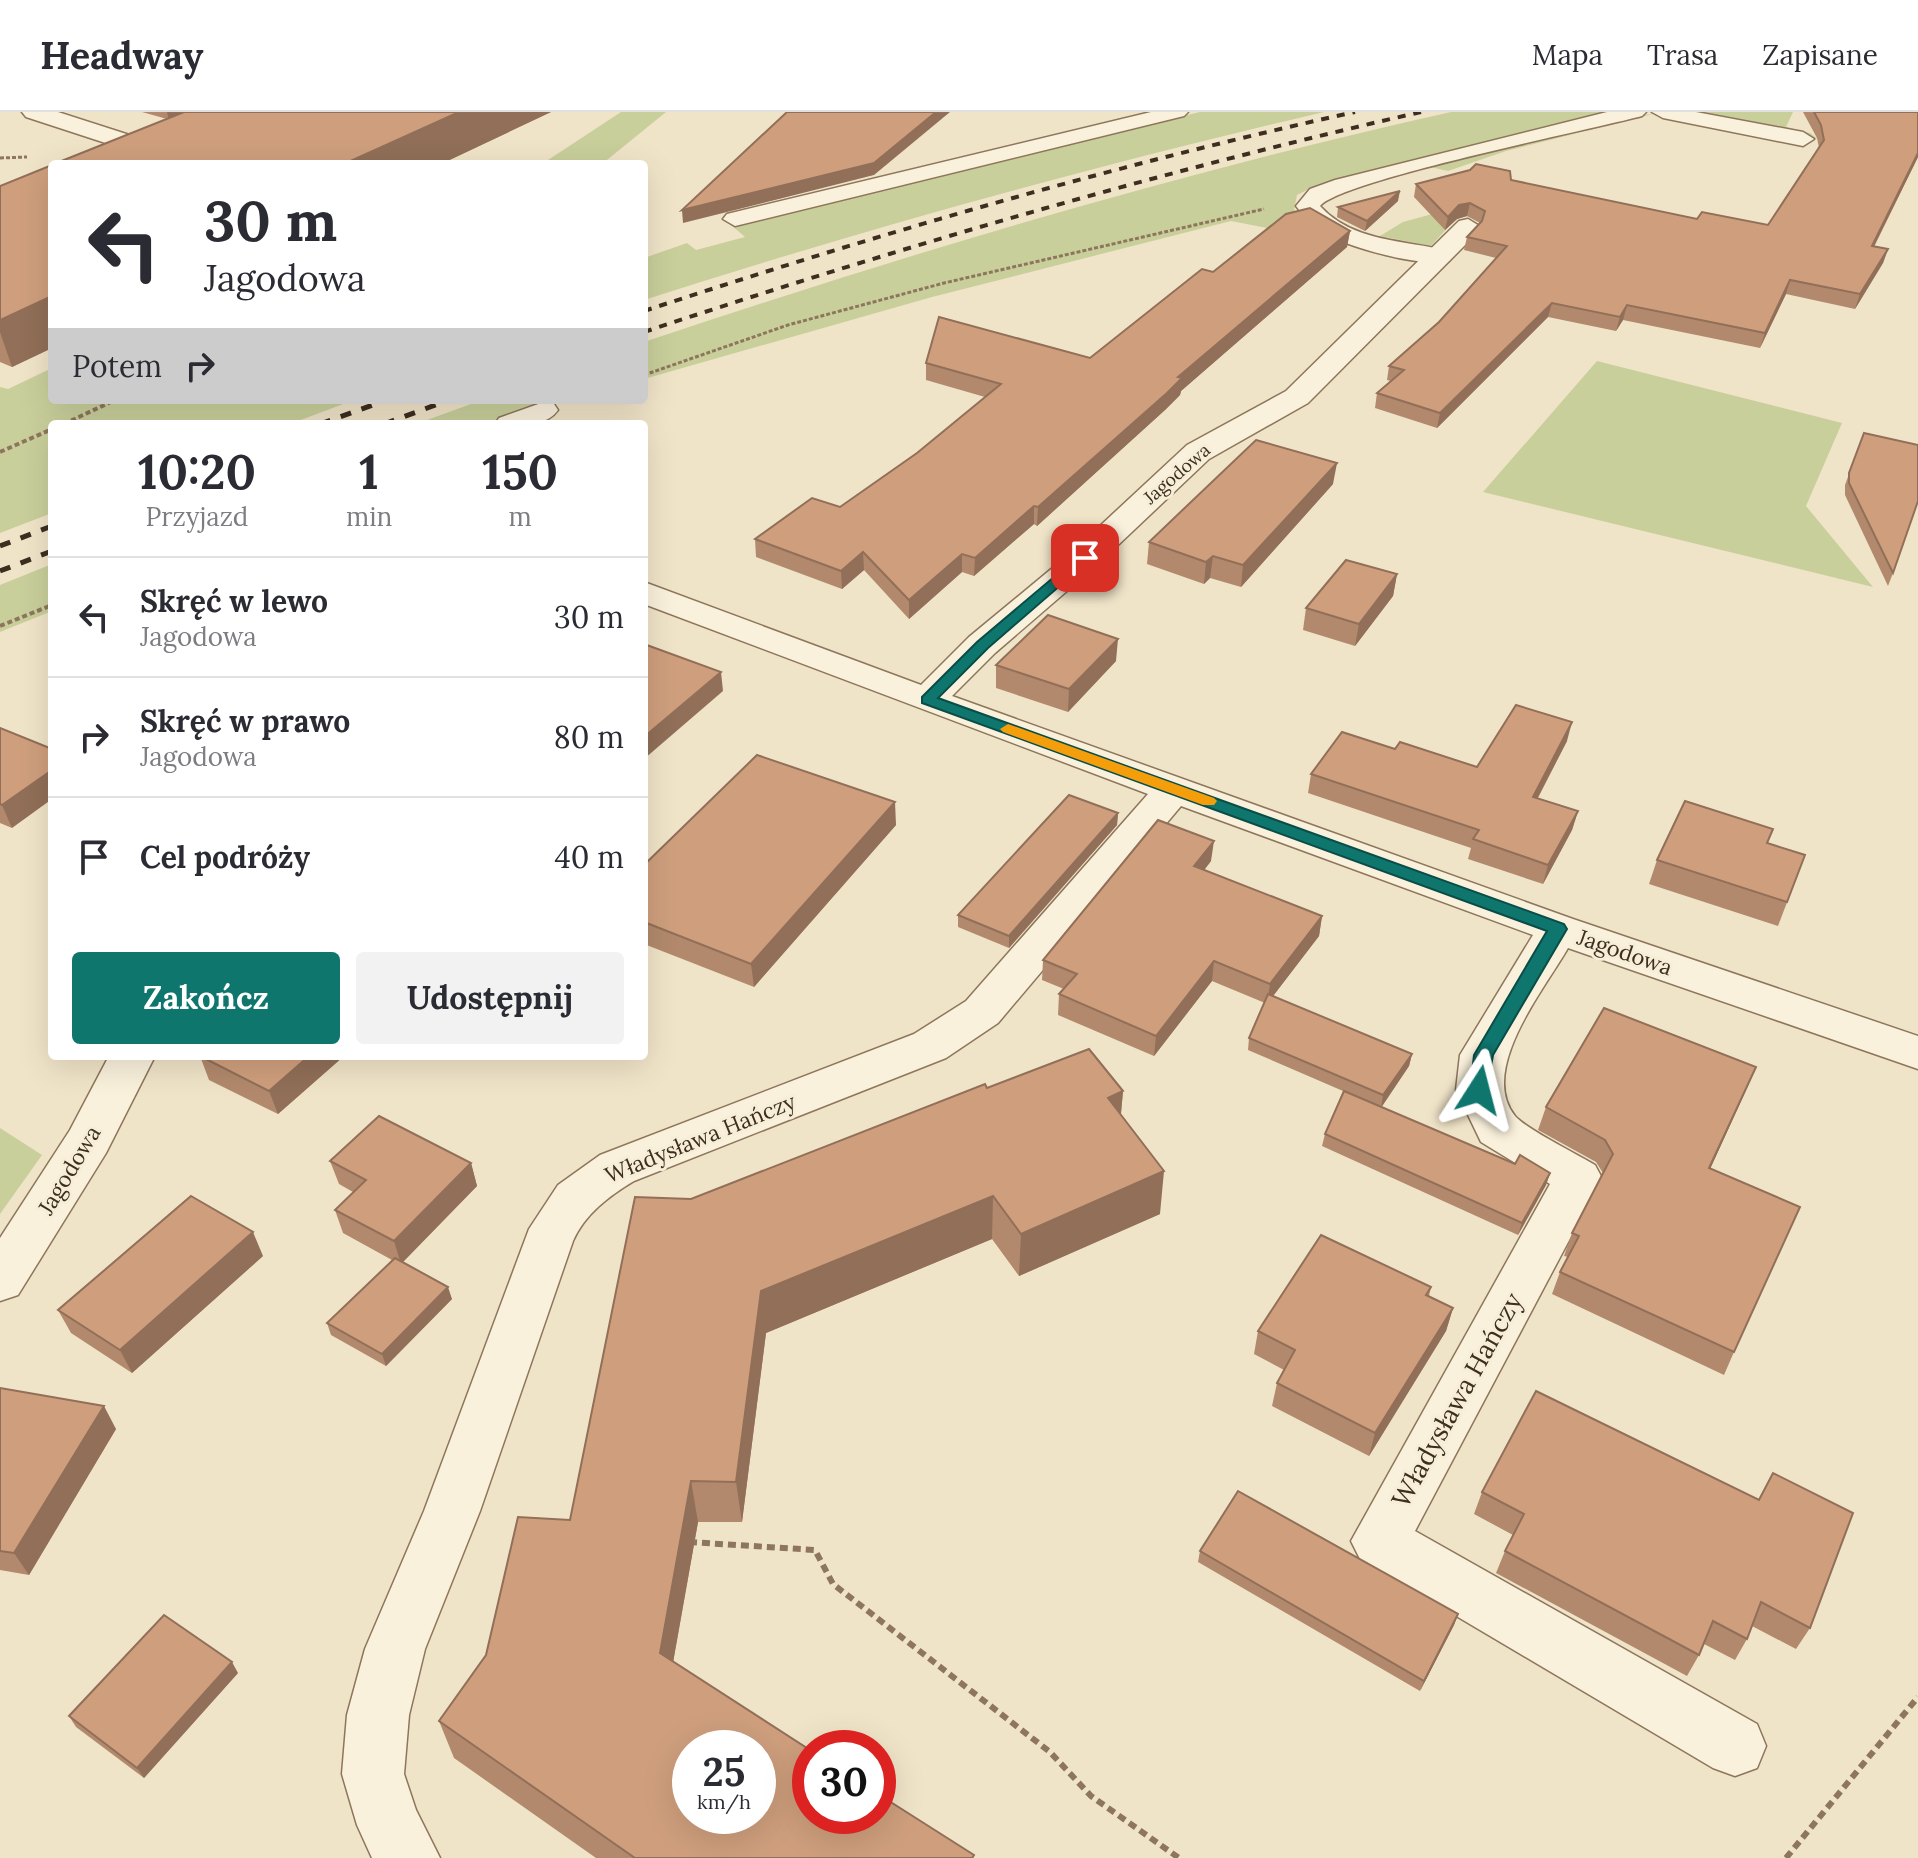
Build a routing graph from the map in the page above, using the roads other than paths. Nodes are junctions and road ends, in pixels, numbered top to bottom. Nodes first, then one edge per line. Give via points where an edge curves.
1 (34, 112) edge
2 (1177, 112) edge
3 (1635, 112) edge
4 (1663, 112) edge
5 (162, 134) edge
6 (1803, 139) dead end
7 (136, 145) junction
8 (108, 158) edge
9 (735, 219) edge
10 (1468, 227) edge
11 (1440, 256) junction
12 (544, 410) dead end
13 (519, 420) edge
14 (648, 594) edge
15 (927, 700) junction
16 (1174, 789) junction
17 (1558, 929) junction
18 (1918, 1053) edge
19 (130, 1060) edge
20 (0, 1280) edge
21 (1735, 1746) dead end
22 (408, 1858) edge

1 - 7 street
2 - 9 lane
3 - 11 lane via 1343,185 1318,194 1308,206 1317,220 1349,235
4 - 6 lane
5 - 7 street
7 - 8 street
10 - 11 street, Jagodowa
11 - 15 street, Jagodowa via 1297,397 1198,452
12 - 13 lane
14 - 15 street, Jagodowa
15 - 16 street, Jagodowa
16 - 17 street, Jagodowa
16 - 22 street, Władysława Hańczy via 966,1025 913,1053 617,1168 564,1210 395,1649 378,1715 373,1774 389,1825
17 - 18 street, Jagodowa
17 - 21 street, Władysława Hańczy via 1483,1055 1479,1090 1498,1129 1578,1178 1380,1541
19 - 20 street, Jagodowa via 89,1140

